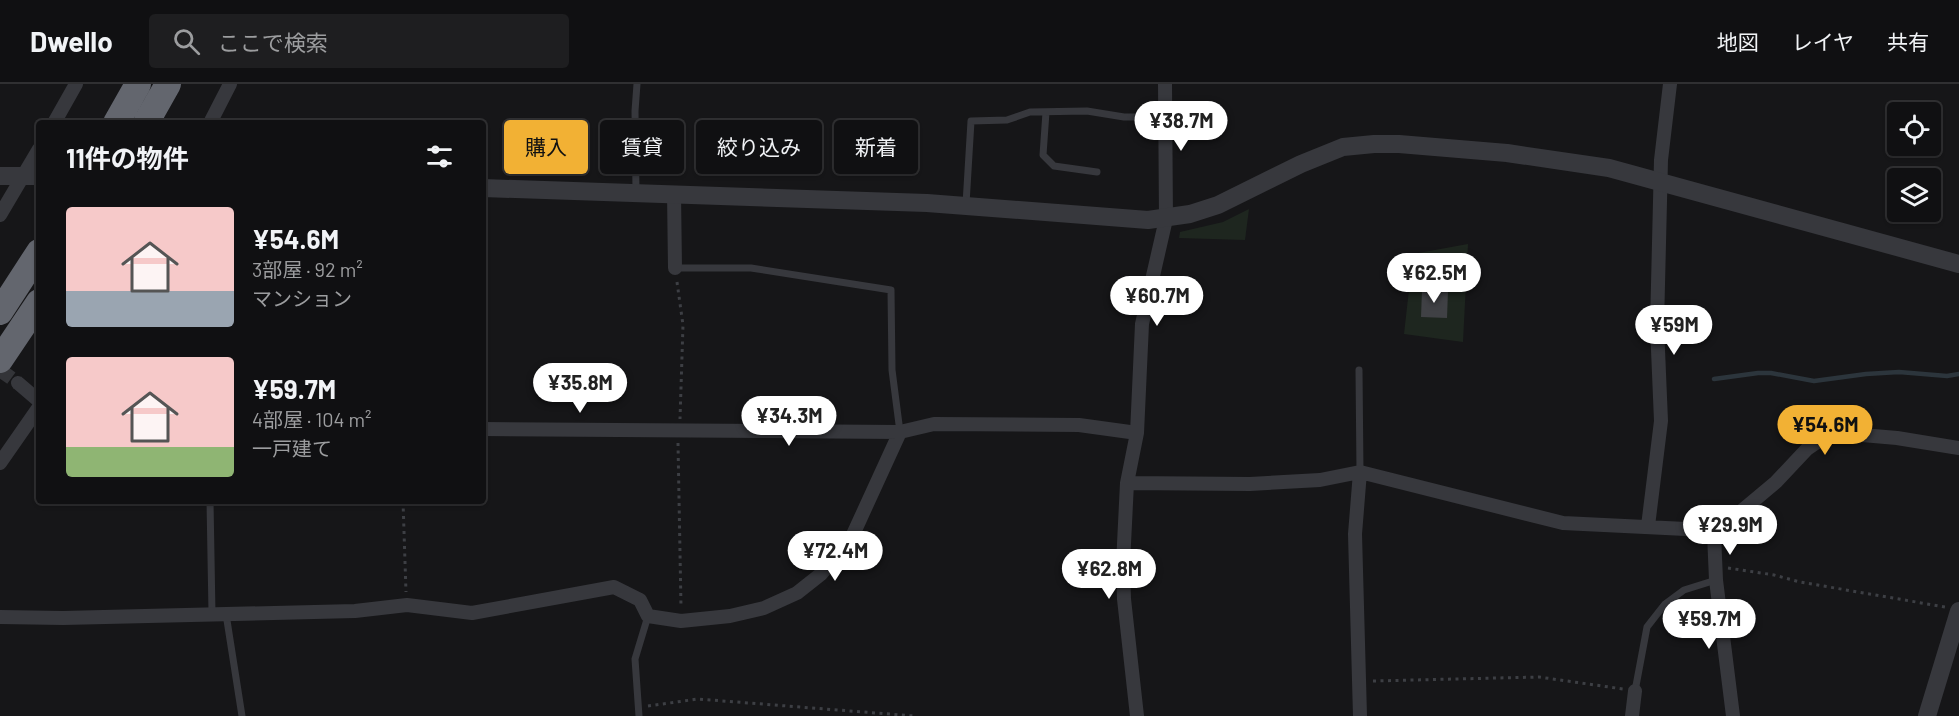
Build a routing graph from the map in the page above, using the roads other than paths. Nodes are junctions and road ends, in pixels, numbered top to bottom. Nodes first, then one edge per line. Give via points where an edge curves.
1 (76, 84) edge
2 (138, 84) edge
3 (168, 84) edge
4 (230, 84) edge
5 (637, 84) edge
6 (1165, 84) edge
7 (1670, 84) edge
8 (1046, 112) junction
9 (1165, 117) junction
10 (56, 120) edge
11 (118, 120) edge
12 (148, 120) edge
13 (212, 120) edge
14 (36, 159) edge
15 (1097, 172) dead end
16 (0, 176) edge
17 (31, 176) edge
18 (1661, 181) junction
19 (486, 188) edge
20 (636, 192) junction
21 (674, 193) junction
22 (966, 206) junction
23 (0, 215) edge
24 (1166, 219) junction
25 (36, 257) edge
26 (1959, 264) edge
27 (675, 268) joint
28 (36, 306) edge
29 (0, 312) edge
30 (0, 360) edge
31 (1359, 370) dead end
32 (18, 383) tunnel mouth
33 (36, 398) edge
34 (36, 411) edge
35 (486, 429) edge
36 (900, 432) junction
37 (1137, 433) junction
38 (1959, 448) edge
39 (0, 463) edge
40 (1360, 472) junction
41 (1127, 483) junction
42 (210, 504) edge
43 (1648, 526) junction
44 (1714, 534) junction
45 (1715, 573) junction
46 (1953, 609) edge
47 (219, 613) junction
48 (648, 616) junction
49 (0, 617) edge
50 (1635, 691) joint
51 (242, 716) edge
52 (639, 716) edge
53 (1137, 716) edge
54 (1360, 716) edge
55 (1632, 716) edge
56 (1733, 716) edge
57 (1927, 716) edge

1 - 10 street
2 - 11 highway
3 - 12 highway
4 - 13 street
5 - 20 lane
6 - 9 street
7 - 18 street
8 - 9 lane
8 - 15 lane via 1044,155 1054,166
8 - 22 lane via 1030,112 1006,120 971,121
9 - 24 street
14 - 17 street
16 - 17 street
17 - 23 street
18 - 24 street via 1609,168 1507,153 1374,144 1343,147 1218,205
18 - 26 street
18 - 43 street via 1657,326 1661,422
19 - 20 street
20 - 21 street
21 - 22 street
21 - 27 street
22 - 24 street
24 - 37 street via 1142,324
25 - 29 highway
27 - 36 lane via 751,267 891,290 892,370
28 - 30 highway
31 - 40 lane
32 - 33 street
34 - 39 street
35 - 36 street
36 - 37 street via 934,424 1079,425
36 - 48 street via 851,539 821,574 797,593 764,609 730,616 681,621
37 - 41 street
38 - 44 street via 1839,433 1822,438
40 - 41 street via 1320,480 1250,484
40 - 43 street via 1563,523
40 - 54 street via 1355,534
41 - 53 street via 1124,599
42 - 47 lane
43 - 44 street
44 - 45 street
45 - 50 lane via 1665,604 1647,627
45 - 56 street
46 - 57 street
47 - 48 street via 407,605 472,613 614,587 640,600
47 - 49 street
47 - 51 lane
48 - 52 lane via 635,659
50 - 55 street

